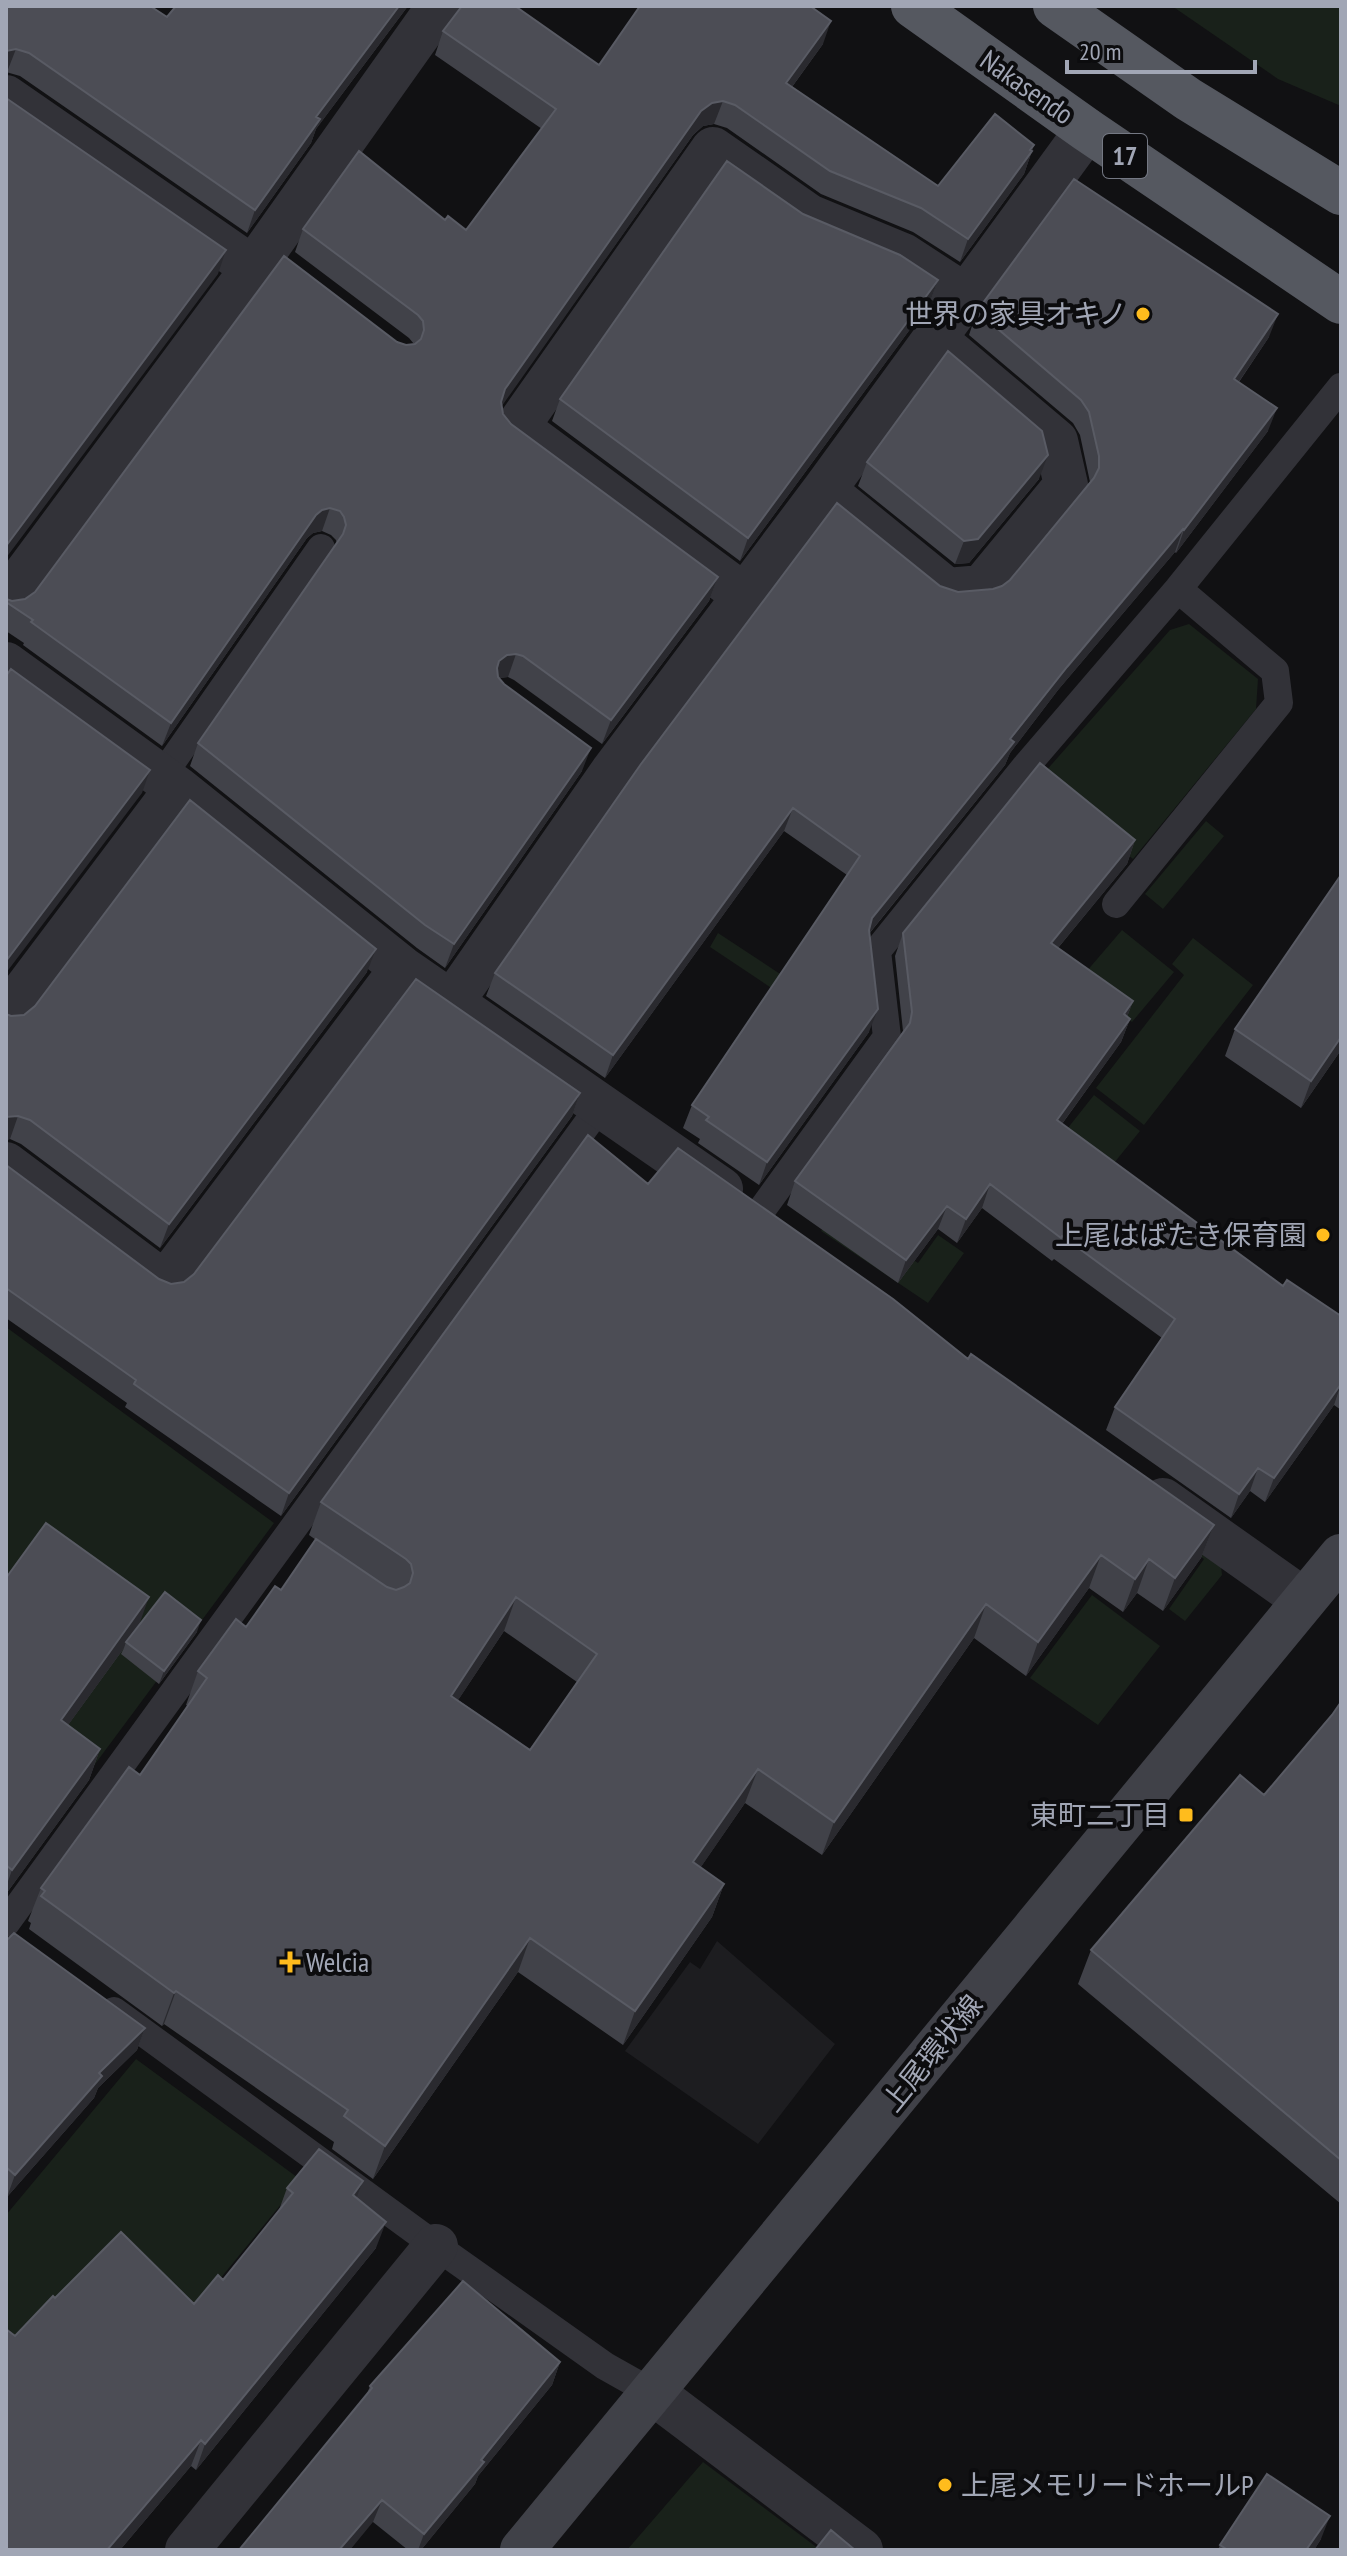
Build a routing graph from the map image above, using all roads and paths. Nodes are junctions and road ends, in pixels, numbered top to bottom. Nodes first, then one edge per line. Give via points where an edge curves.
1 (439, 6) edge
2 (913, 6) edge
3 (1055, 6) edge
4 (6, 97) edge
5 (1087, 130) junction
6 (1341, 193) edge
7 (268, 262) junction
8 (966, 296) junction
9 (1341, 302) edge
10 (935, 339) junction
11 (1341, 387) edge
12 (824, 490) junction
13 (321, 548) dead end
14 (1178, 589) junction
15 (745, 596) junction
16 (6, 600) edge
17 (6, 664) edge
18 (169, 782) junction
19 (1116, 904) dead end
20 (402, 968) junction
21 (452, 1002) junction
22 (6, 1015) edge
23 (601, 1105) junction
24 (6, 1164) edge
25 (771, 1224) joint
26 (1135, 1481) edge
27 (286, 1540) junction
28 (310, 1556) edge
29 (1341, 1556) edge
30 (1304, 1600) junction
31 (10, 1933) edge
32 (95, 1998) edge
33 (436, 2246) junction
34 (653, 2393) junction
35 (187, 2550) edge
36 (522, 2550) edge
37 (861, 2550) edge

1 - 7 street
2 - 5 highway, Nakasendo / 17
3 - 6 highway via 1188,99
4 - 7 street
5 - 8 street
5 - 9 highway, Nakasendo / 17
7 - 16 street
8 - 10 street
8 - 15 street via 903,255 809,216 713,149 517,427
10 - 12 street
10 - 12 street via 1056,441 1066,485 982,587 947,590
11 - 14 lane
12 - 15 street
13 - 18 lane
14 - 19 lane via 1275,671 1279,703
14 - 25 lane via 877,951 887,1037
15 - 21 street via 600,763
17 - 18 street
18 - 20 street
18 - 22 street
20 - 21 street
20 - 24 street via 165,1283
21 - 23 street
23 - 25 street
23 - 27 lane
26 - 30 street
27 - 28 lane
27 - 31 lane
29 - 30 main road, 上尾環状線
30 - 34 main road, 上尾環状線
32 - 33 lane
33 - 34 lane via 605,2366
33 - 35 street
34 - 36 main road, 上尾環状線
34 - 37 street

